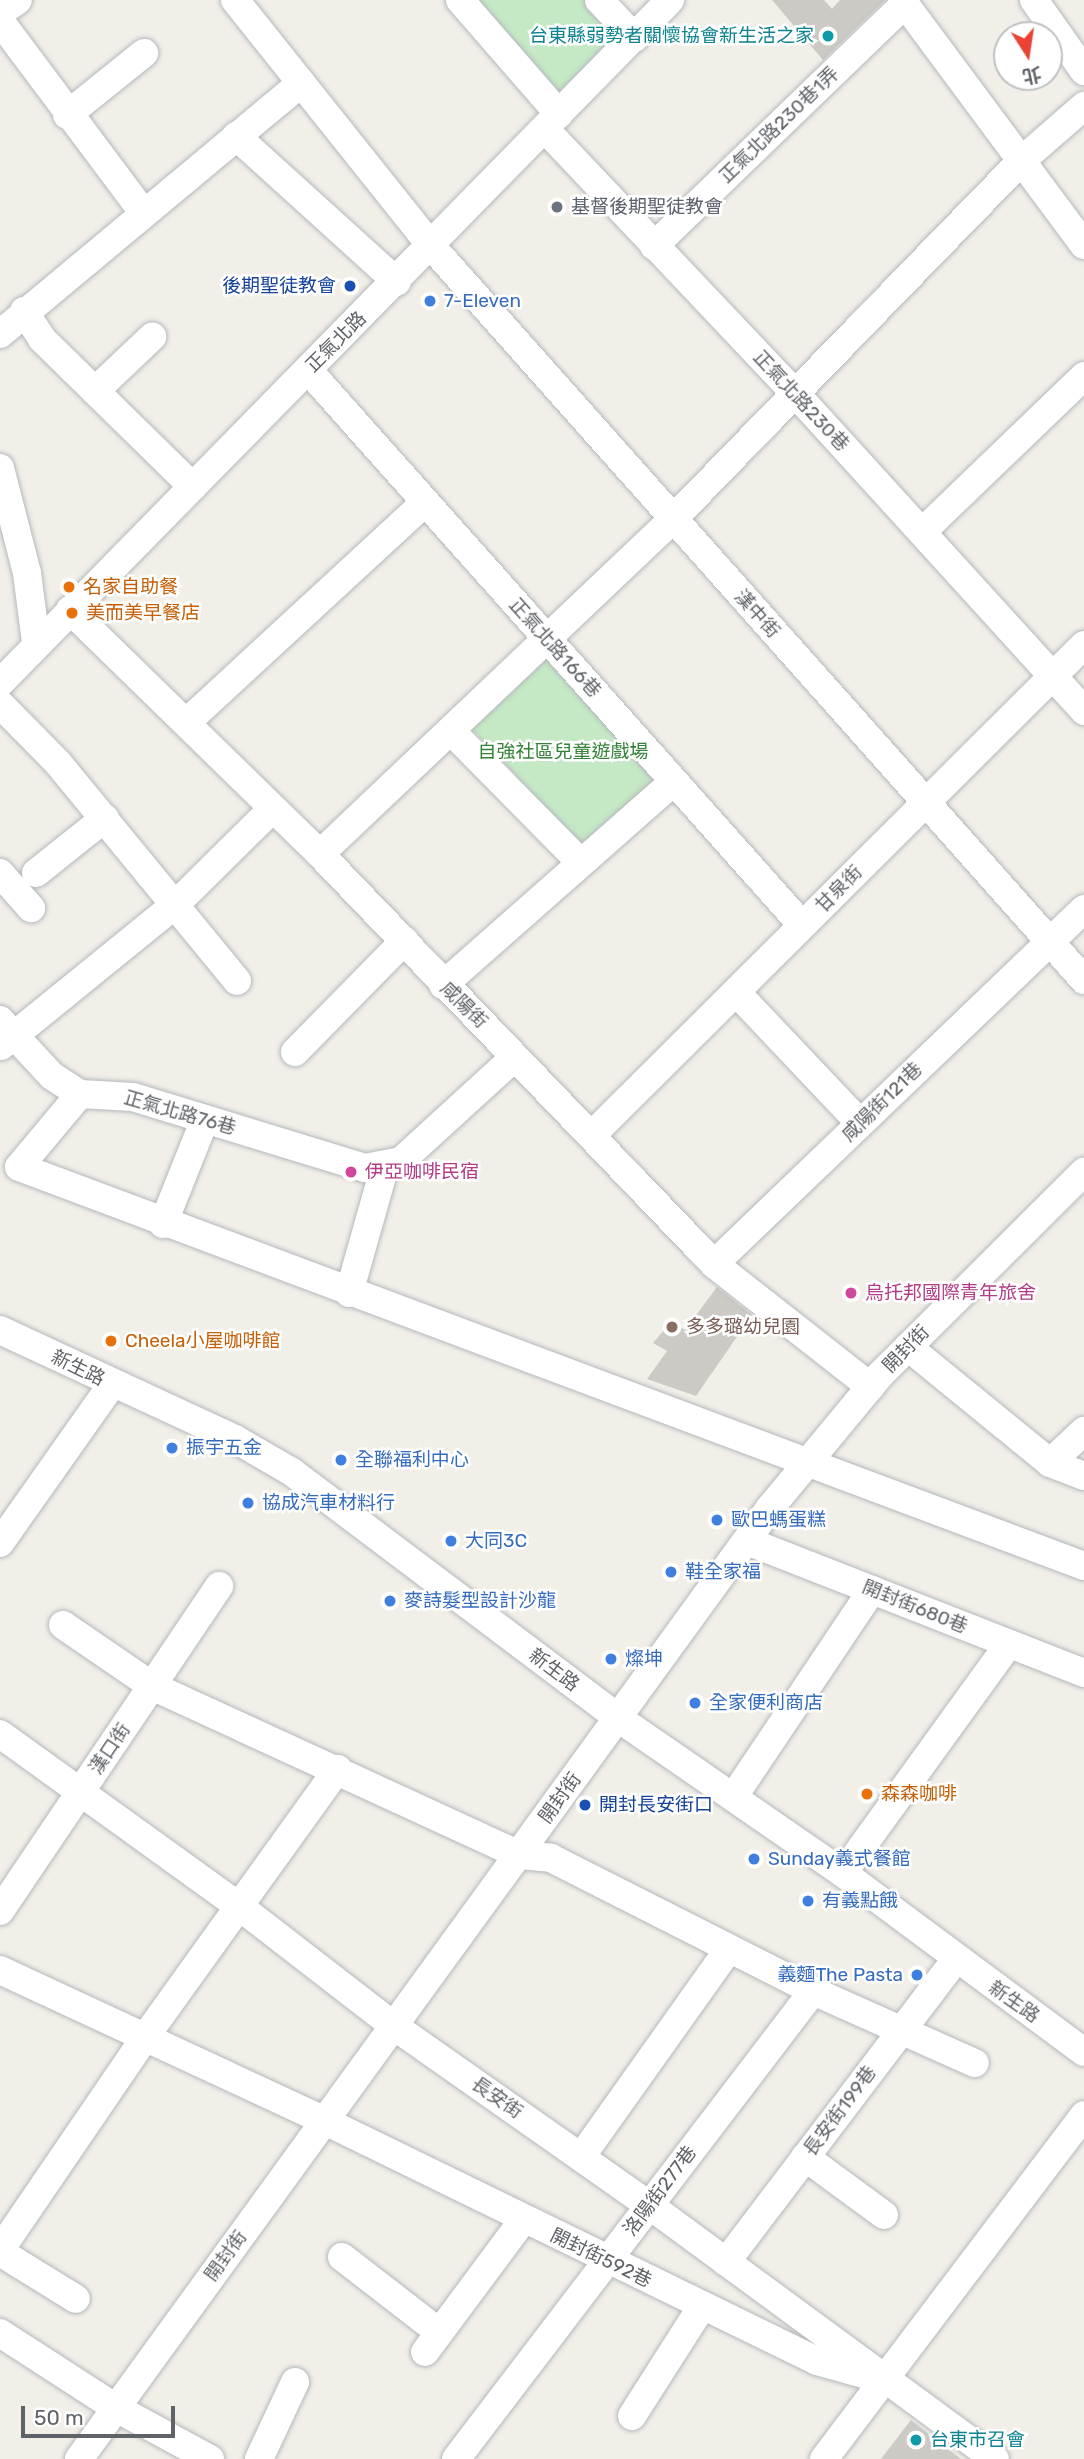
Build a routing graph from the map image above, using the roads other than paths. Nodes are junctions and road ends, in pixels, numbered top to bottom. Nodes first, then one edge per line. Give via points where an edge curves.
1 (18, 0) edge
2 (235, 0) edge
3 (460, 0) edge
4 (599, 0) edge
5 (670, 0) edge
6 (1034, 0) edge
7 (903, 2) edge
8 (0, 13) edge
9 (0, 22) edge
10 (635, 38) junction
11 (144, 53) dead end
12 (1084, 71) edge
13 (301, 83) junction
14 (1084, 106) edge
15 (67, 116) junction
16 (552, 122) junction
17 (236, 136) junction
18 (1021, 161) junction
19 (143, 212) junction
20 (1084, 245) edge
21 (654, 246) junction
22 (432, 247) junction
23 (397, 282) junction
24 (24, 311) junction
25 (0, 334) edge
26 (152, 337) dead end
27 (307, 370) junction
28 (1084, 376) edge
29 (95, 391) junction
30 (796, 393) junction
31 (0, 468) edge
32 (193, 487) junction
33 (425, 502) junction
34 (673, 519) junction
35 (922, 532) junction
36 (70, 610) junction
37 (548, 640) junction
38 (36, 642) junction
39 (1084, 645) edge
40 (1052, 677) junction
41 (0, 683) edge
42 (0, 704) edge
43 (1084, 712) edge
44 (188, 721) junction
45 (451, 732) junction
46 (674, 781) junction
47 (926, 803) junction
48 (272, 809) junction
49 (104, 818) junction
50 (320, 855) junction
51 (581, 863) junction
52 (0, 873) edge
53 (36, 873) dead end
54 (176, 904) junction
55 (31, 908) dead end
56 (1084, 909) edge
57 (802, 925) junction
58 (404, 942) junction
59 (1050, 942) junction
60 (1084, 980) edge
61 (237, 981) dead end
62 (443, 985) junction
63 (736, 992) junction
64 (4, 1034) edge
65 (295, 1052) dead end
66 (515, 1057) junction
67 (80, 1094) junction
68 (205, 1119) junction
69 (860, 1123) junction
70 (593, 1134) junction
71 (385, 1166) junction
72 (1084, 1172) edge
73 (163, 1224) junction
74 (714, 1264) junction
75 (349, 1293) junction
76 (0, 1330) edge
77 (908, 1347) junction
78 (112, 1384) junction
79 (870, 1387) junction
80 (1084, 1432) edge
81 (1050, 1463) junction
82 (807, 1464) junction
83 (1084, 1476) edge
84 (747, 1541) junction
85 (0, 1543) edge
86 (1084, 1566) edge
87 (219, 1586) dead end
88 (872, 1590) junction
89 (63, 1625) dead end
90 (1008, 1645) junction
91 (1084, 1673) edge
92 (152, 1686) junction
93 (618, 1718) junction
94 (0, 1734) edge
95 (338, 1769) junction
96 (81, 1791) junction
97 (734, 1796) junction
98 (519, 1854) junction
99 (843, 1873) junction
100 (240, 1907) junction
101 (0, 1911) edge
102 (729, 1949) junction
103 (955, 1960) junction
104 (0, 1970) edge
105 (813, 1991) junction
106 (394, 2026) junction
107 (903, 2028) junction
108 (143, 2040) junction
109 (1084, 2052) edge
110 (975, 2063) dead end
111 (1084, 2115) edge
112 (325, 2121) junction
113 (582, 2157) junction
114 (805, 2157) junction
115 (649, 2205) junction
116 (884, 2216) dead end
117 (523, 2220) junction
118 (0, 2251) edge
119 (341, 2257) dead end
120 (607, 2262) junction
121 (726, 2262) junction
122 (76, 2299) dead end
123 (702, 2306) junction
124 (0, 2333) edge
125 (883, 2380) junction
126 (295, 2382) dead end
127 (116, 2408) junction
128 (632, 2416) dead end
129 (79, 2459) edge
130 (209, 2459) edge
131 (259, 2459) edge
132 (456, 2459) edge
133 (824, 2459) edge
134 (995, 2459) edge

1 - 8 street
2 - 13 street, 漢中街
3 - 16 street, 正氣北路230巷
4 - 10 street
5 - 10 street, 正氣北路
6 - 12 street
7 - 18 street
7 - 21 street, 正氣北路230巷1弄
9 - 15 street
10 - 16 street, 正氣北路
11 - 15 street
13 - 17 street
13 - 22 street, 漢中街
14 - 18 street
15 - 19 street
16 - 21 street, 正氣北路230巷
16 - 22 street, 正氣北路
17 - 19 street
17 - 23 street
18 - 20 street
18 - 30 street
19 - 24 street
21 - 30 street, 正氣北路230巷
22 - 23 street, 正氣北路
22 - 34 street, 漢中街
23 - 27 street, 正氣北路
24 - 25 street
24 - 29 street via 42,339
26 - 29 street
27 - 32 street, 正氣北路
27 - 33 street, 正氣北路166巷
28 - 35 street
29 - 32 street
30 - 34 street
30 - 35 street, 正氣北路230巷
31 - 38 street via 27,573
32 - 36 street, 正氣北路
33 - 37 street, 正氣北路166巷
33 - 44 street
34 - 37 street
34 - 47 street, 漢中街
35 - 40 street, 正氣北路230巷
36 - 38 street, 正氣北路
36 - 44 street, 咸陽街
37 - 45 street
37 - 46 street, 正氣北路166巷
38 - 41 street, 正氣北路
39 - 40 street, 甘泉街
40 - 43 street, 正氣北路230巷
40 - 47 street, 甘泉街
42 - 49 street
44 - 48 street, 咸陽街
45 - 50 street
45 - 51 street
46 - 51 street
46 - 57 street, 正氣北路166巷
47 - 57 street, 甘泉街
47 - 59 street, 漢中街
48 - 50 street, 咸陽街
48 - 54 street
49 - 53 street
49 - 54 street
50 - 58 street, 咸陽街
51 - 62 street
52 - 55 street
54 - 61 street
54 - 64 street via 95,974
56 - 59 street, 咸陽街121巷
57 - 63 street, 甘泉街
58 - 62 street, 咸陽街
58 - 65 street
59 - 60 street, 漢中街
59 - 69 street, 咸陽街121巷
62 - 66 street, 咸陽街
63 - 69 street
63 - 70 street, 甘泉街
64 - 67 street
66 - 70 street, 咸陽街
66 - 71 street via 401,1161
67 - 68 street, 正氣北路76巷 via 133,1097
67 - 73 street via 19,1167
68 - 71 street, 正氣北路76巷 via 348,1165
68 - 73 street
69 - 74 street, 咸陽街121巷
70 - 74 street, 咸陽街
71 - 75 street
72 - 77 street, 開封街
73 - 75 street
74 - 79 street, 咸陽街
75 - 82 street
76 - 78 street, 新生路
77 - 79 street, 開封街
77 - 81 street
78 - 85 street
78 - 93 street, 新生路 via 234,1439 292,1472
79 - 82 street, 開封街
80 - 81 street
81 - 83 street
82 - 84 street, 開封街
82 - 86 street
84 - 88 street, 開封街680巷
84 - 93 street, 開封街
87 - 92 street, 漢口街
88 - 90 street, 開封街680巷
88 - 97 street
89 - 92 street
90 - 91 street, 開封街680巷
90 - 99 street
92 - 95 street
92 - 96 street, 漢口街
93 - 97 street, 新生路
93 - 98 street, 開封街
94 - 96 street, 長安街
95 - 98 street
95 - 100 street
96 - 100 street, 長安街
96 - 101 street, 漢口街
97 - 99 street, 新生路
98 - 102 street via 551,1858
98 - 106 street, 開封街
99 - 103 street, 新生路
100 - 106 street, 長安街
100 - 108 street
102 - 105 street
102 - 113 street
103 - 107 street, 長安街199巷
103 - 109 street, 新生路
104 - 108 street, 開封街592巷
105 - 107 street
105 - 115 street, 洛陽街277巷
106 - 112 street, 開封街
106 - 113 street, 長安街
107 - 110 street
107 - 114 street, 長安街199巷
108 - 112 street, 開封街592巷
108 - 118 street
111 - 125 street
112 - 117 street, 開封街592巷
112 - 127 street, 開封街
113 - 115 street, 長安街
114 - 116 street
114 - 121 street, 長安街199巷
115 - 120 street, 洛陽街277巷
115 - 121 street, 長安街
117 - 119 street via 432,2342
117 - 120 street, 開封街592巷
118 - 122 street
120 - 123 street, 開封街592巷
120 - 132 street, 洛陽街277巷
121 - 125 street, 長安街
123 - 125 street, 開封街592巷 via 817,2361
123 - 128 street
124 - 127 street
125 - 133 street
125 - 134 street, 長安街
126 - 131 street
127 - 129 street, 開封街
127 - 130 street

